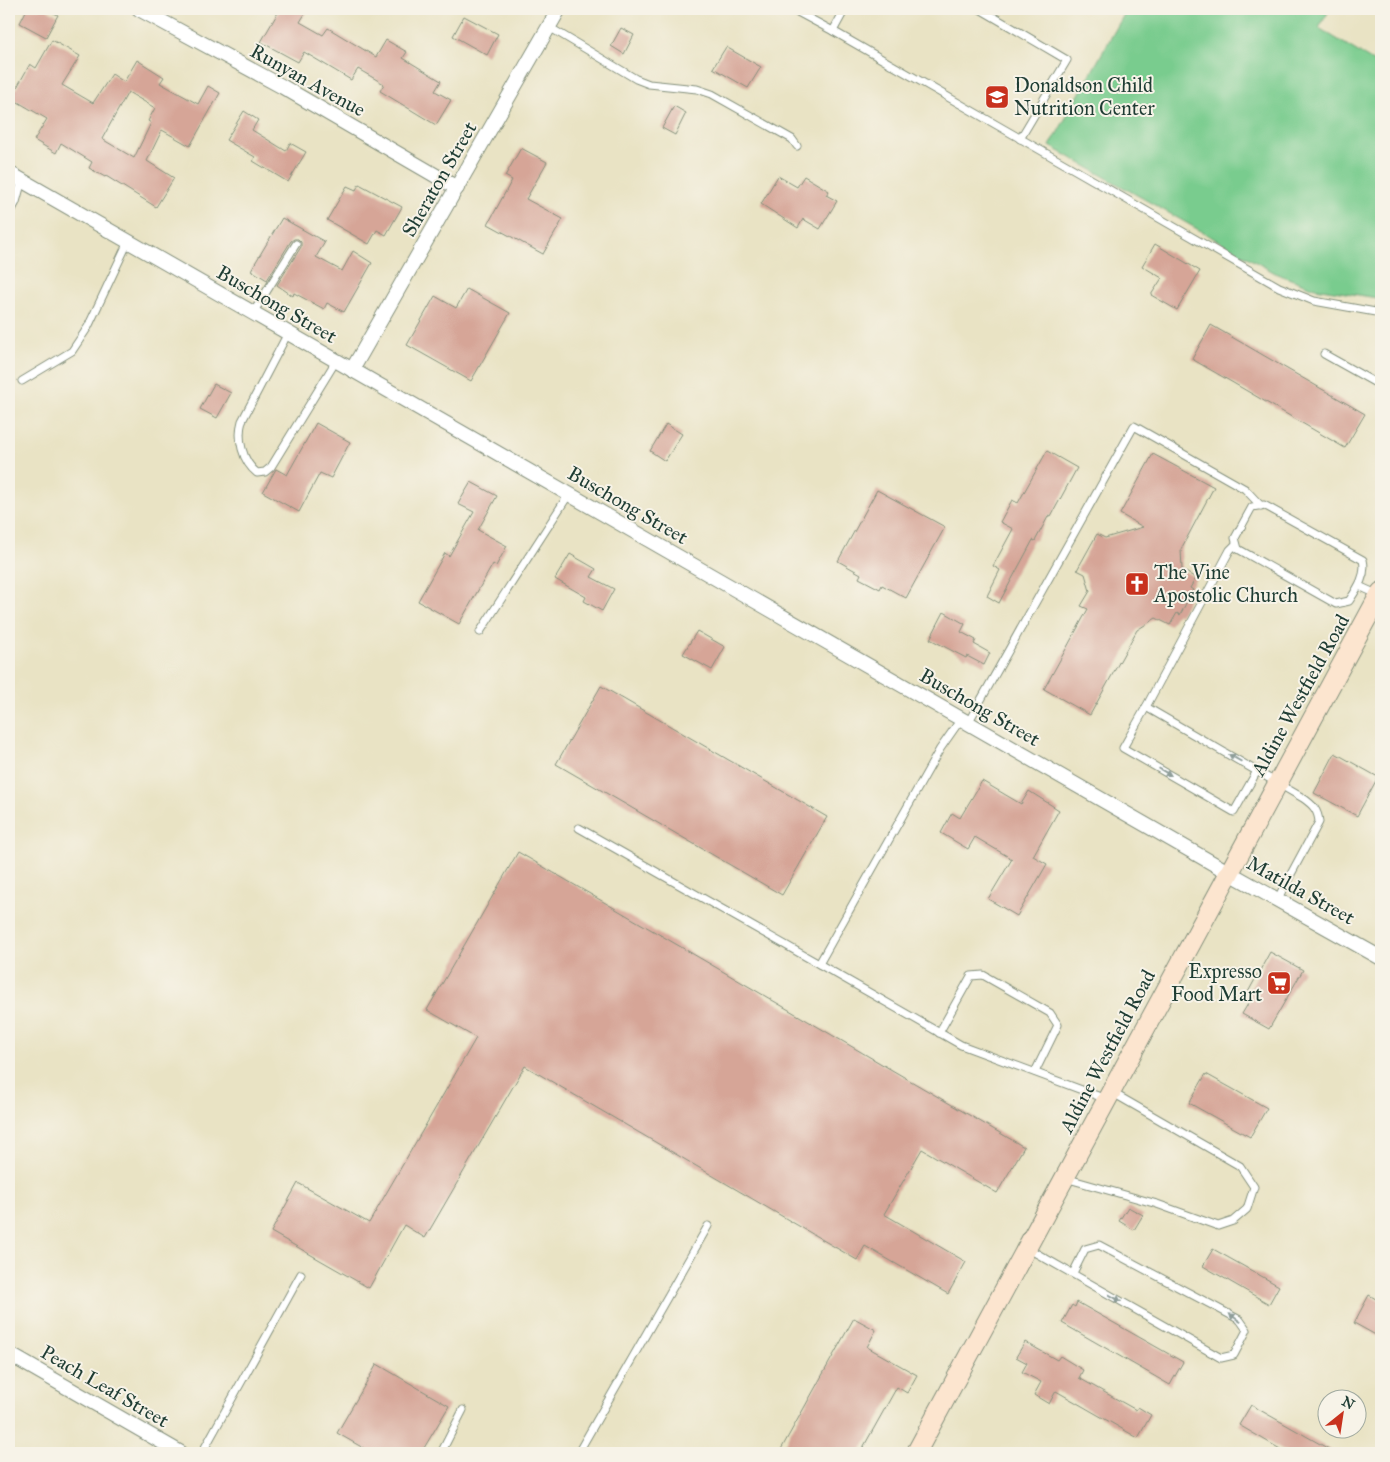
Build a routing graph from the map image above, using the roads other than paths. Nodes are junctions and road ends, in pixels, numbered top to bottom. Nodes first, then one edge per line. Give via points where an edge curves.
1 (139, 9) edge
2 (792, 9) edge
3 (845, 9) edge
4 (980, 9) edge
5 (553, 15) edge
6 (833, 31) junction
7 (1020, 139) junction
8 (797, 146) dead end
9 (9, 173) edge
10 (22, 180) junction
11 (457, 188) junction
12 (9, 215) edge
13 (128, 242) junction
14 (296, 244) dead end
15 (253, 313) junction
16 (1381, 313) edge
17 (288, 333) junction
18 (1324, 354) dead end
19 (336, 361) junction
20 (352, 370) junction
21 (22, 381) dead end
22 (1381, 386) edge
23 (569, 494) junction
24 (1261, 506) junction
25 (1236, 544) junction
26 (1359, 586) junction
27 (1380, 594) edge
28 (480, 632) dead end
29 (1146, 707) junction
30 (964, 721) junction
31 (1257, 771) junction
32 (1278, 782) junction
33 (579, 828) dead end
34 (1228, 872) junction
35 (1277, 900) junction
36 (1381, 958) edge
37 (818, 964) junction
38 (939, 1032) junction
39 (1035, 1072) junction
40 (1109, 1095) junction
41 (1064, 1178) junction
42 (708, 1226) dead end
43 (1027, 1247) junction
44 (301, 1274) dead end
45 (1072, 1274) junction
46 (9, 1354) edge
47 (463, 1410) dead end
48 (181, 1453) edge
49 (202, 1453) edge
50 (441, 1453) edge
51 (578, 1453) edge
52 (916, 1453) edge

1 - 11 street, Runyan Avenue via 283,87
2 - 6 lane
3 - 6 lane
4 - 7 lane via 1067,60
5 - 8 lane via 636,79 649,84 697,88 712,94 792,139
5 - 11 street, Sheraton Street
6 - 7 lane
7 - 16 lane via 1279,287 1314,301
9 - 10 street, Buschong Street
10 - 12 lane
10 - 13 street, Buschong Street
11 - 20 street, Sheraton Street
13 - 15 street, Buschong Street
13 - 21 lane via 88,327 72,351
14 - 15 lane
15 - 17 street, Buschong Street
17 - 19 street, Buschong Street
17 - 19 lane via 239,432 250,467 256,472 265,472 271,467
18 - 22 lane
19 - 20 street, Buschong Street
20 - 23 street, Buschong Street
23 - 28 lane
23 - 30 street, Buschong Street
24 - 25 lane via 1252,507 1235,538
24 - 26 lane via 1363,560 1365,568
24 - 30 lane via 1245,489 1134,426
25 - 26 lane via 1238,549 1336,604 1349,601
25 - 29 lane
26 - 27 lane
27 - 32 main road, Aldine Westfield Road
31 -> 29 lane
29 -> 31 lane via 1123,748 1234,812
30 - 34 street, Buschong Street
30 - 37 lane via 940,749
31 - 32 lane
32 - 34 main road, Aldine Westfield Road
32 - 35 lane via 1312,804 1318,811 1319,822
33 - 37 lane
34 - 35 street, Matilda Street
34 - 40 main road, Aldine Westfield Road
35 - 36 street, Matilda Street
37 - 38 lane
38 - 39 lane via 961,1045
38 - 39 lane via 971,976 983,975 1050,1012 1058,1025
39 - 40 lane
40 - 41 main road, Aldine Westfield Road
40 - 41 lane via 1240,1166 1254,1187 1246,1209 1233,1221 1218,1226 1157,1204
41 - 43 main road, Aldine Westfield Road
42 - 51 lane
43 - 45 lane
43 - 52 main road, Aldine Westfield Road
44 - 49 lane
45 -> 45 lane via 1221,1358 1234,1355 1247,1330 1240,1320 1099,1245 1085,1249
46 - 48 street, Peach Leaf Street
47 - 50 lane

